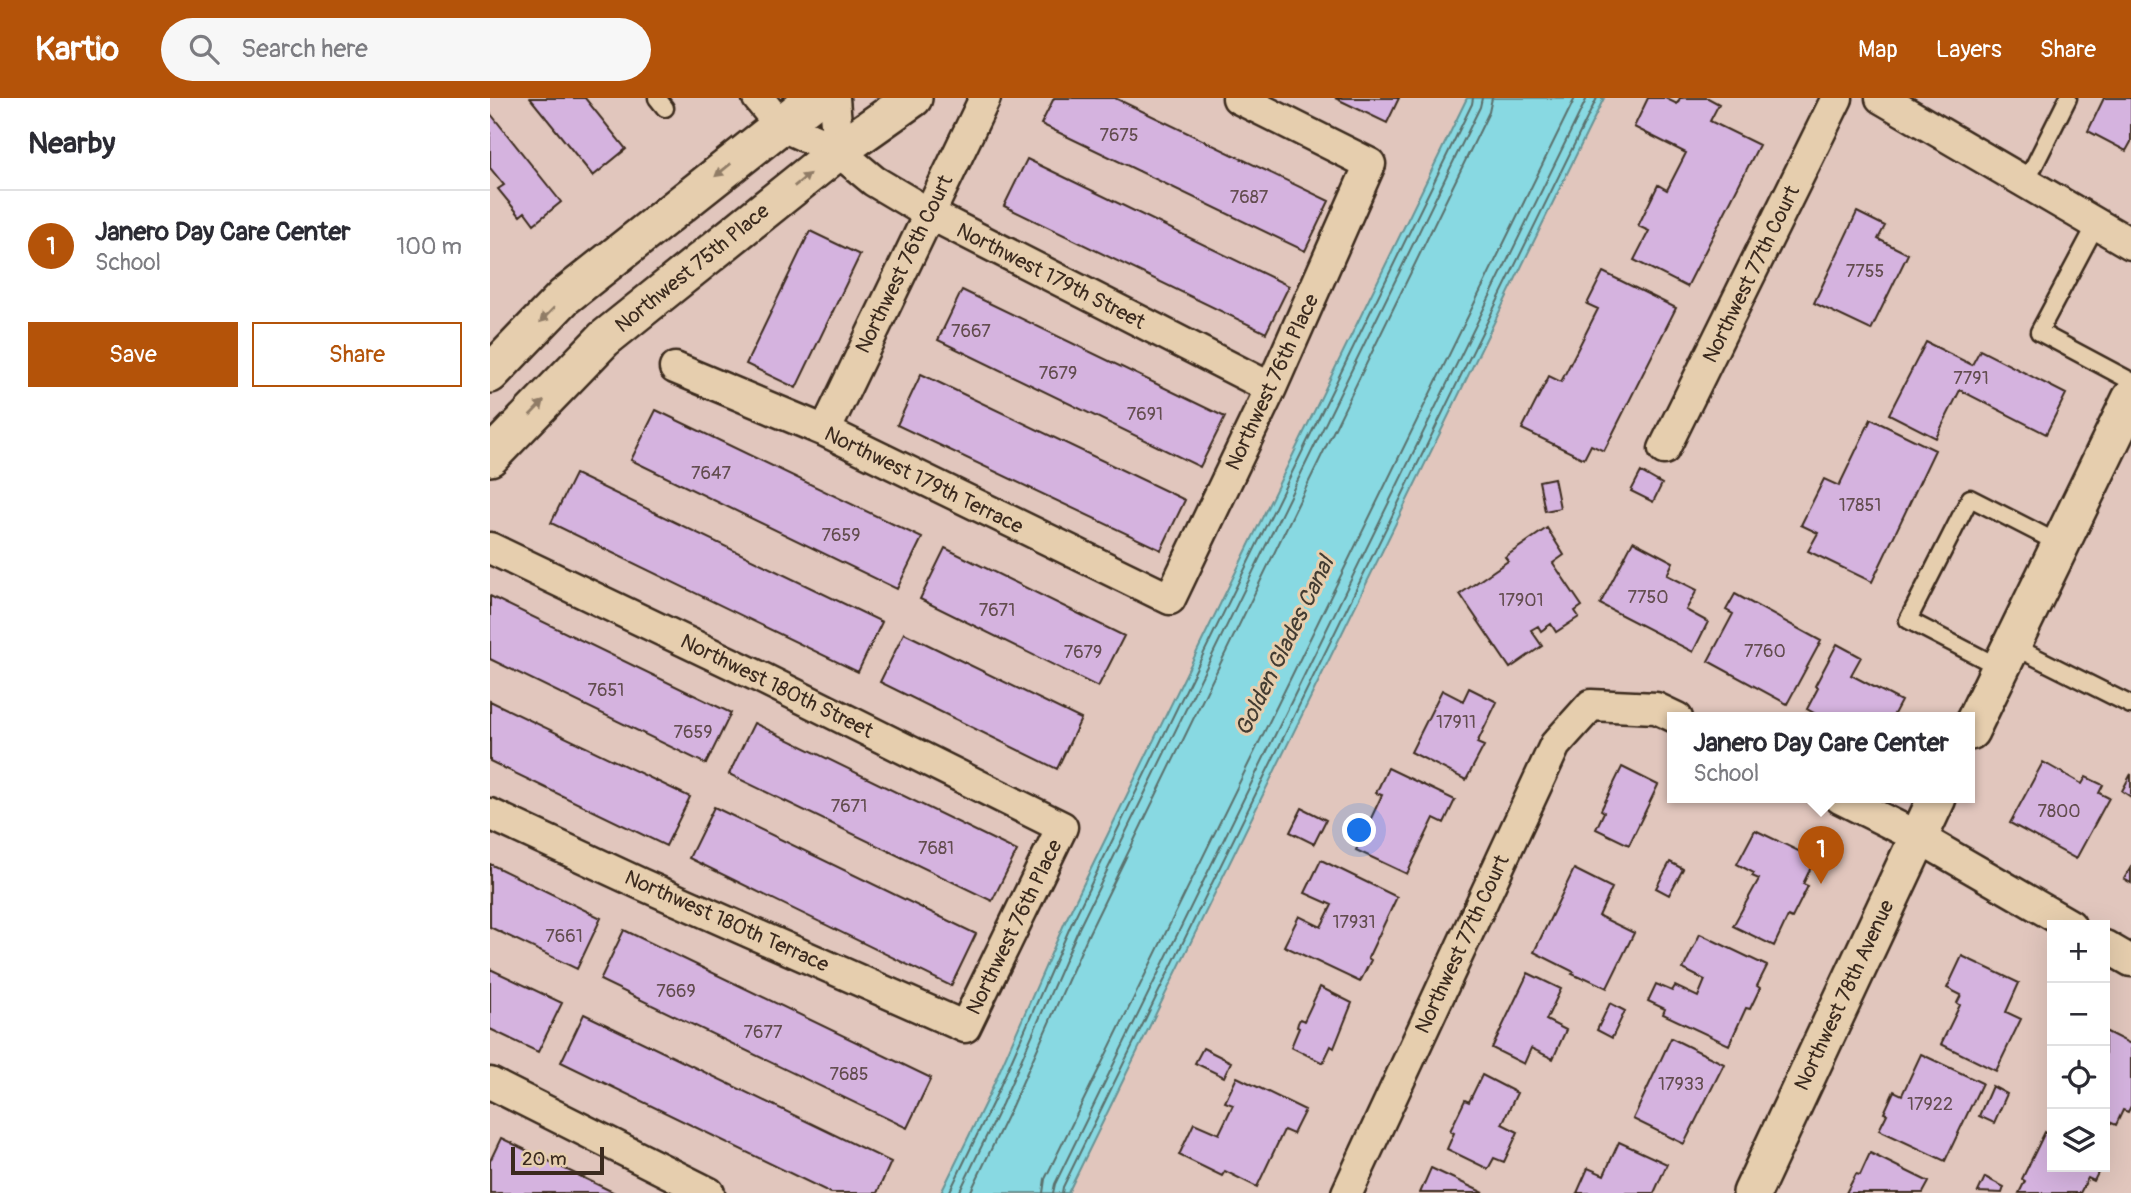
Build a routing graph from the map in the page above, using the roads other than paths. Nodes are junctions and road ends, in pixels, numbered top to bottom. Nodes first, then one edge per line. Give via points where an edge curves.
1 (815, 98) edge
2 (834, 98) edge
3 (913, 98) edge
4 (985, 98) edge
5 (1238, 98) edge
6 (1837, 98) edge
7 (1882, 98) edge
8 (2068, 98) edge
9 (769, 112) edge
10 (838, 151) junction
11 (2026, 182) junction
12 (928, 213) junction
13 (2097, 223) junction
14 (2131, 244) edge
15 (675, 368) dead end
16 (490, 374) edge
17 (2131, 381) edge
18 (1271, 388) junction
19 (2131, 399) edge
20 (825, 431) junction
21 (1664, 449) dead end
22 (490, 457) edge
23 (2060, 544) junction
24 (490, 548) edge
25 (1170, 599) joint
26 (2006, 656) junction
27 (2131, 705) edge
28 (1667, 713) edge
29 (1975, 721) edge
30 (1850, 803) edge
31 (1935, 803) edge
32 (490, 814) edge
33 (1062, 827) joint
34 (1919, 837) junction
35 (2061, 920) edge
36 (2110, 949) edge
37 (2131, 961) edge
38 (965, 1027) joint
39 (490, 1083) edge
40 (709, 1193) edge
41 (1347, 1193) edge
42 (1752, 1193) edge

1 - 9 street
2 - 10 street
3 - 10 street, Northwest 75th Place
4 - 12 street, Northwest 76th Court
5 - 18 street, Northwest 76th Place via 1370,164
6 - 21 street, Northwest 77th Court
7 - 11 street
8 - 11 lane
9 - 10 street, Northwest 179th Street
9 -> 16 street via 564,296
10 - 12 street, Northwest 179th Street via 874,181
22 -> 10 street, Northwest 75th Place via 604,338
11 - 13 street
12 - 18 street, Northwest 179th Street
12 - 20 street, Northwest 76th Court
13 - 14 street
13 - 17 lane via 2039,332
15 - 20 street, Northwest 179th Terrace
18 - 25 street, Northwest 76th Place
19 - 23 street
20 - 25 street, Northwest 179th Terrace
23 - 26 street
23 - 26 lane via 1970,498 1908,620
24 - 33 street, Northwest 180th Street
26 - 27 lane
26 - 29 street
28 - 41 street, Northwest 77th Court via 1656,708 1591,705 1555,745
30 - 34 street
31 - 34 street, Northwest 78th Avenue
32 - 38 street, Northwest 180th Terrace
33 - 38 street, Northwest 76th Place
34 - 35 street
34 - 42 street, Northwest 78th Avenue
36 - 37 street
39 - 40 street

